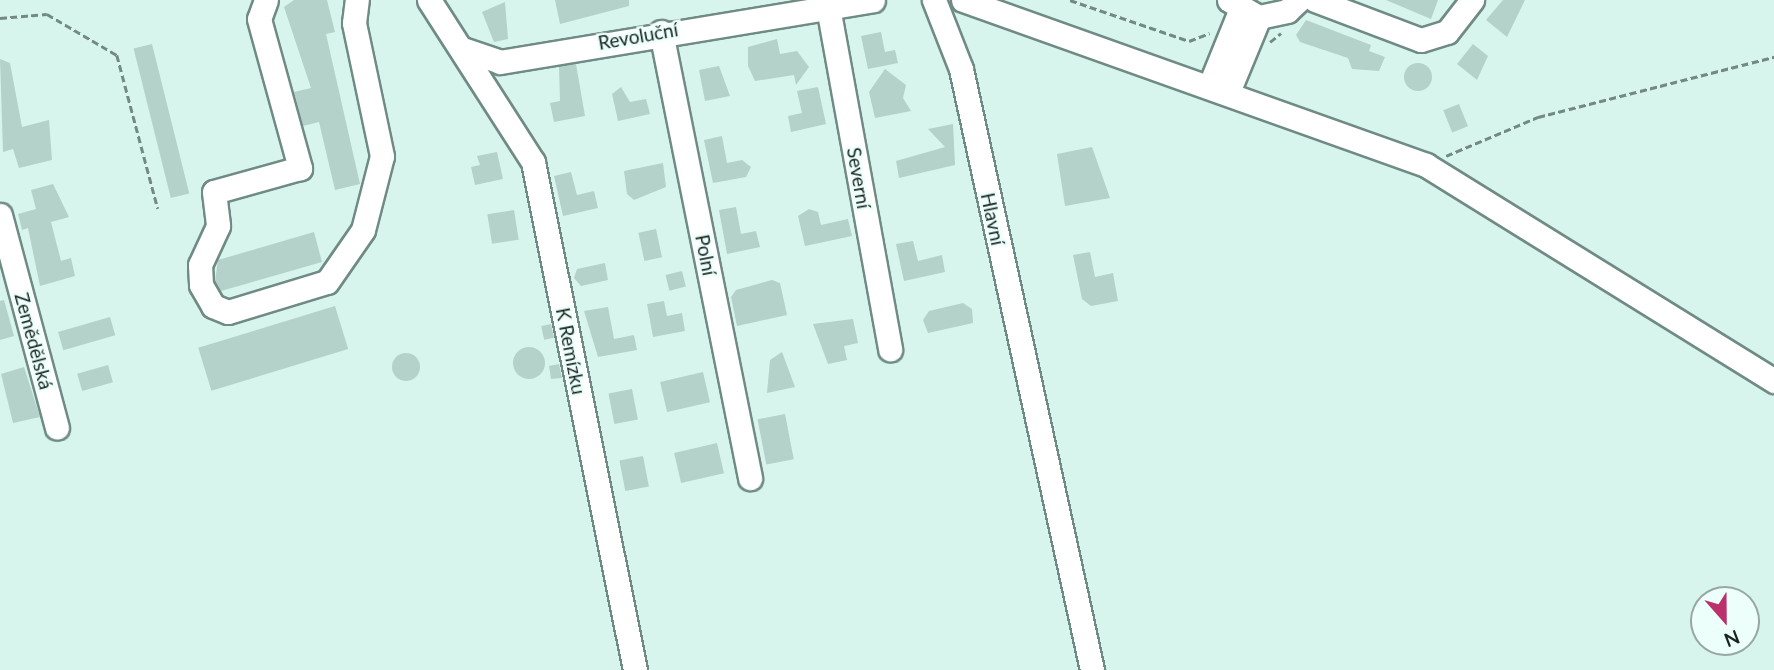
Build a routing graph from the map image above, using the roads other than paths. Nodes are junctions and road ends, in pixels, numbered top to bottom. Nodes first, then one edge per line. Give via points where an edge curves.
1 (266, 0) edge
2 (429, 0) edge
3 (873, 0) edge
4 (934, 0) edge
5 (963, 0) edge
6 (1299, 0) edge
7 (1315, 0) edge
8 (1472, 0) edge
9 (355, 2) edge
10 (776, 6) edge
11 (828, 7) junction
12 (1242, 9) edge
13 (661, 32) junction
14 (464, 49) junction
15 (1219, 88) junction
16 (0, 215) edge
17 (890, 349) dead end
18 (1774, 381) edge
19 (57, 427) dead end
20 (750, 478) dead end
21 (635, 670) edge
22 (1092, 670) edge

1 - 9 street via 259,19 300,168 214,192 218,226 200,265 201,285 213,306 228,312 327,282 363,230 382,156 354,23
2 - 14 street
3 - 11 street, Revoluční
4 - 22 street, Hlavní via 961,69
5 - 15 street
6 - 12 street via 1287,11
7 - 8 street via 1421,40 1447,32
10 - 11 street, Revoluční
10 - 13 street, Revoluční
11 - 17 street, Severní
12 - 15 street
13 - 14 street, Revoluční via 500,62
13 - 20 street, Polní
14 - 21 street, K Remízku via 533,162
15 - 18 street via 1426,165
16 - 19 street, Zemědělská

